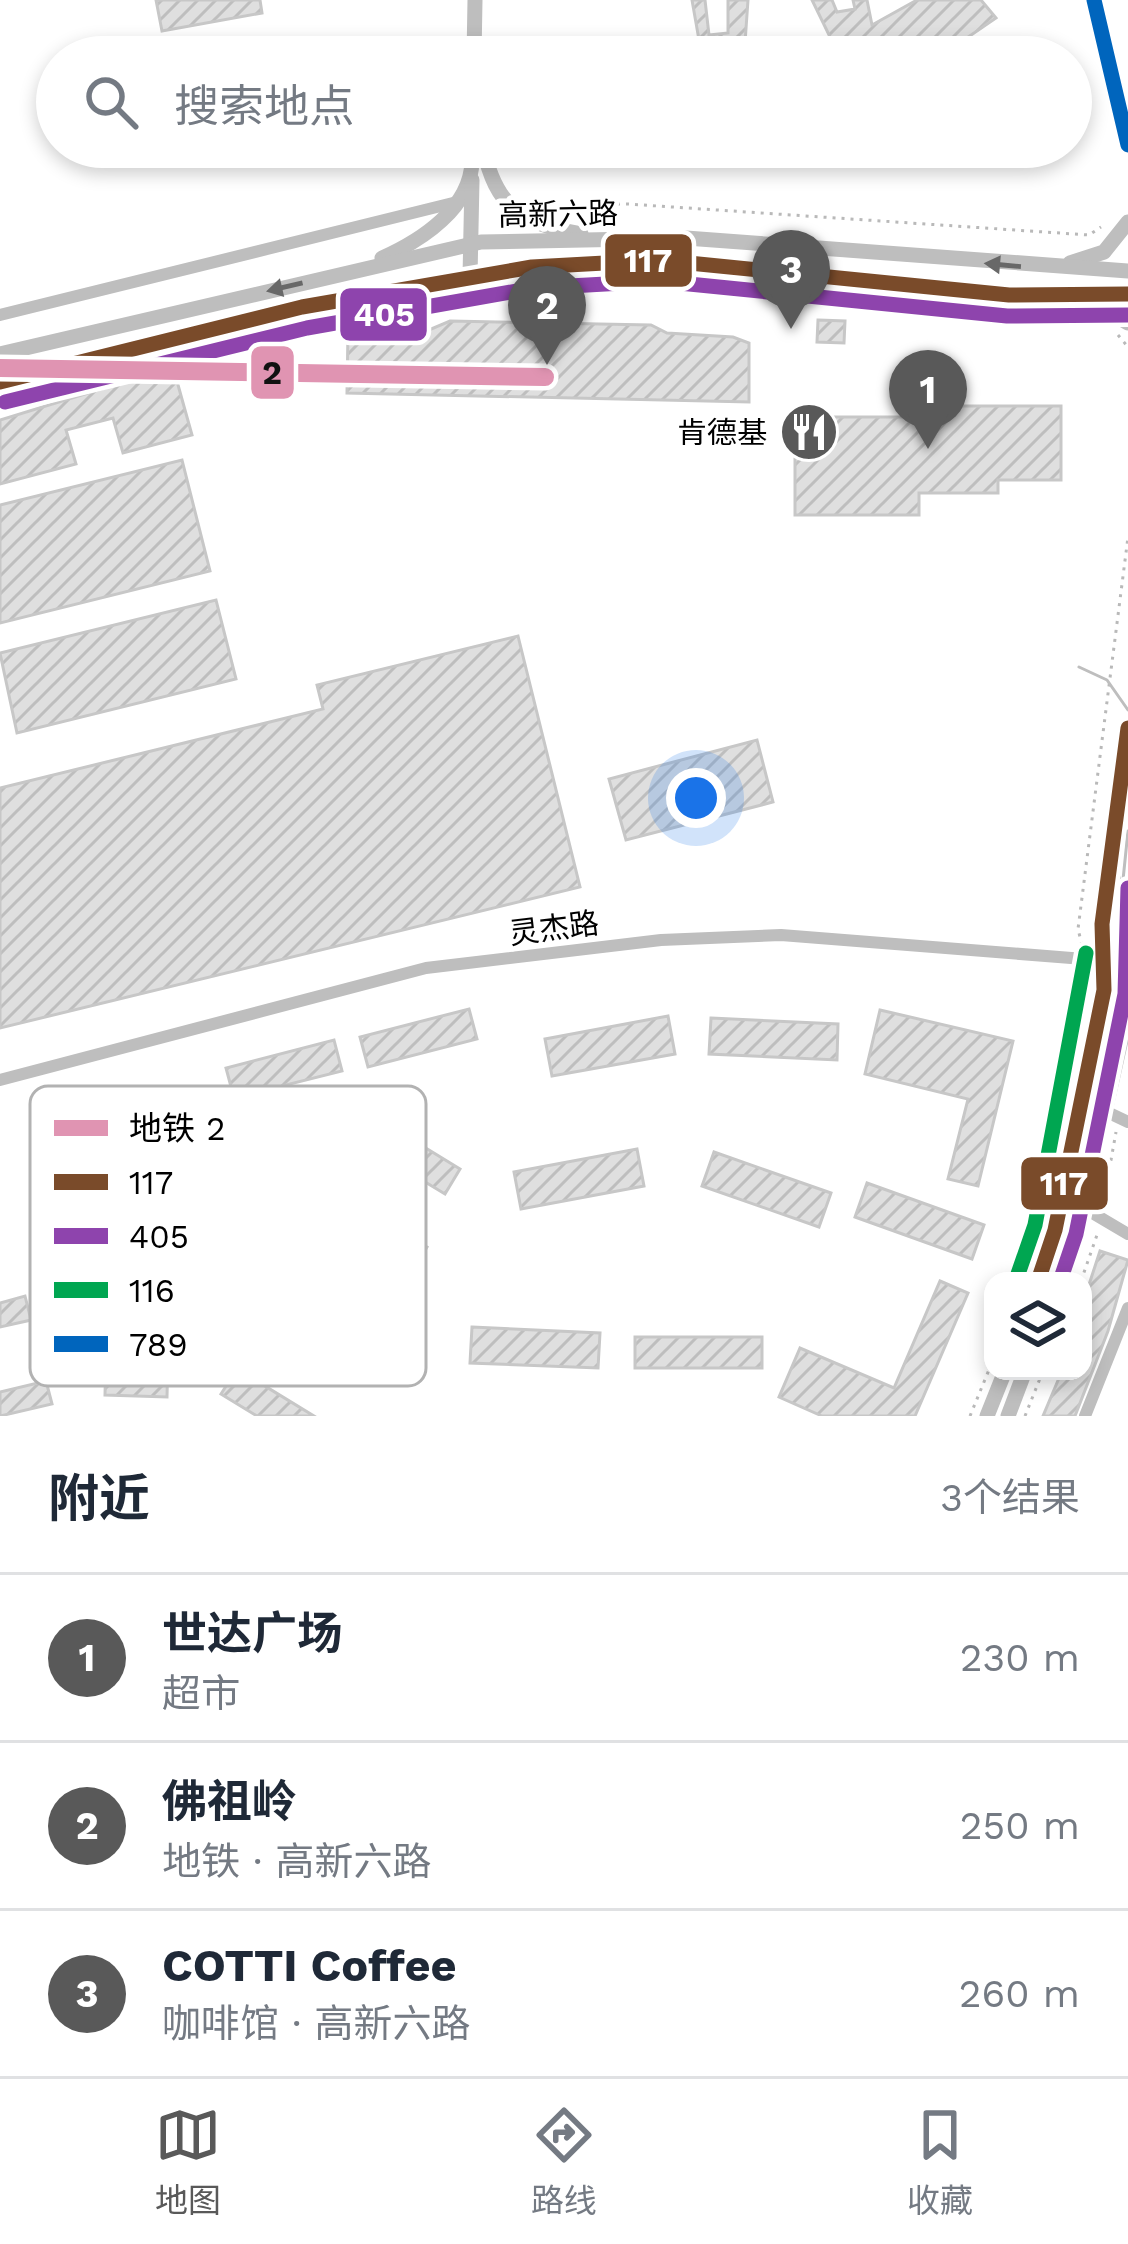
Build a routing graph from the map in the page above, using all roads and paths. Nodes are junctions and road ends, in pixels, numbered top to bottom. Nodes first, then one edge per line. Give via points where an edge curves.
1 (480, 0) edge
2 (1094, 0) edge
3 (479, 36) edge
4 (1128, 145) edge
5 (474, 168) edge
6 (477, 168) edge
7 (484, 168) edge
8 (458, 201) junction
9 (506, 205) junction
10 (1128, 222) edge
11 (1101, 226) dead end
12 (614, 240) junction
13 (476, 244) junction
14 (1047, 268) junction
15 (354, 271) junction
16 (1128, 271) edge
17 (476, 276) junction
18 (1128, 294) edge
19 (1010, 295) junction
20 (0, 315) edge
21 (1123, 329) edge
22 (1128, 347) edge
23 (0, 354) edge
24 (0, 382) edge
25 (1128, 537) edge
26 (1128, 728) edge
27 (1110, 856) junction
28 (1128, 896) edge
29 (1128, 921) edge
30 (1128, 935) edge
31 (1128, 956) edge
32 (1107, 957) junction
33 (1084, 959) junction
34 (1128, 1009) edge
35 (1126, 1028) edge
36 (0, 1080) edge
37 (1069, 1093) dead end
38 (1118, 1117) edge
39 (1084, 1208) junction
40 (1100, 1218) junction
41 (1128, 1234) edge
42 (1041, 1272) edge
43 (1064, 1272) edge
44 (1084, 1272) edge
45 (1128, 1307) edge
46 (985, 1380) edge
47 (1001, 1380) edge
48 (1021, 1380) edge
49 (1039, 1380) edge
50 (970, 1416) edge
51 (986, 1416) edge
52 (1007, 1416) edge
53 (1025, 1416) edge
54 (1085, 1416) edge

1 - 3 main road
2 - 4 main road
5 - 8 main road
6 - 13 main road
7 - 9 main road
8 - 15 main road via 412,244
8 - 20 street
9 - 11 path via 628,204 1089,235
9 - 12 main road via 558,230
10 - 14 main road via 1104,252
12 - 13 main road, 高新六路
14 -> 12 main road, 高新六路 via 686,238
13 - 15 main road, 高新六路
13 - 17 main road
14 - 16 main road, 高新六路
15 -> 23 main road, 高新六路
17 - 19 main road, 高新六路 via 670,260
17 - 24 main road, 高新六路
18 - 19 main road, 高新六路
19 - 21 main road via 1104,309
21 - 22 path
25 - 33 path via 1078,928
26 - 27 main road
27 - 28 main road via 1117,892
27 - 32 main road
29 - 30 main road
31 - 32 street, 灵杰路
32 - 33 street, 灵杰路
32 - 42 main road
33 - 36 street, 灵杰路 via 781,934 662,940 426,968
33 - 37 path
34 - 35 main road
35 - 38 main road
38 - 39 main road
38 - 40 path
39 - 40 street
39 - 43 main road
40 - 41 street
40 - 44 path
45 - 54 street
46 - 50 path
47 - 51 main road
48 - 52 main road
49 - 53 path

